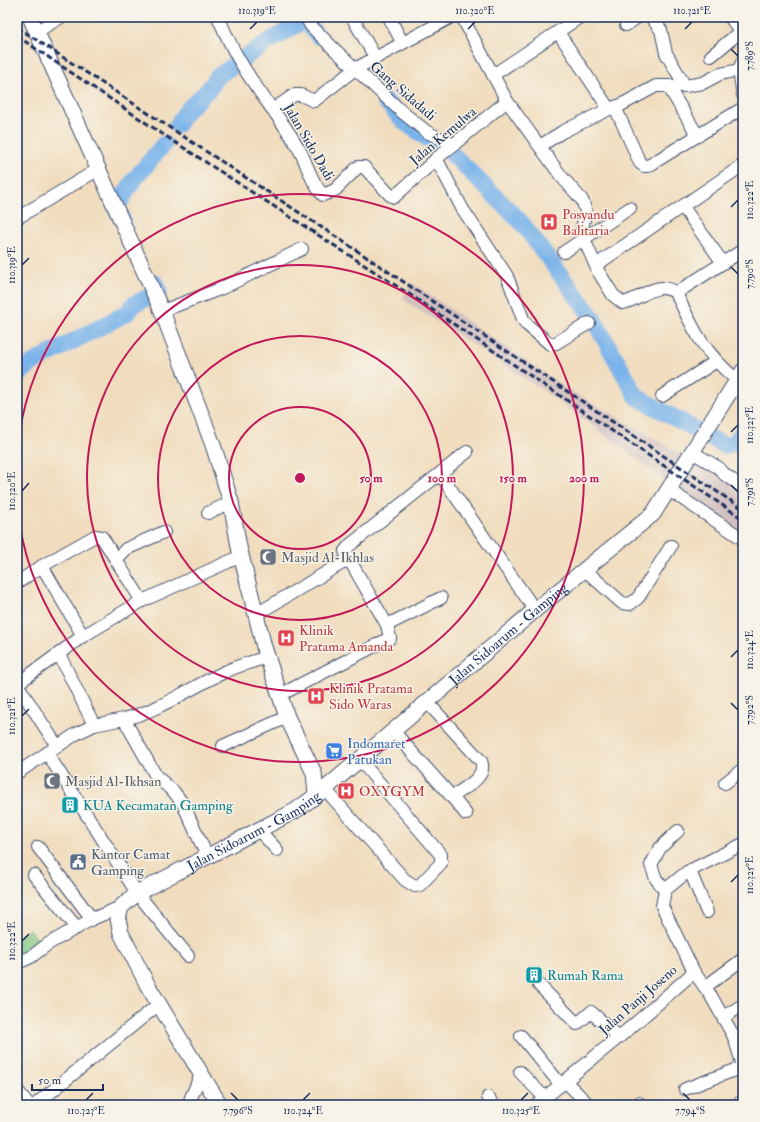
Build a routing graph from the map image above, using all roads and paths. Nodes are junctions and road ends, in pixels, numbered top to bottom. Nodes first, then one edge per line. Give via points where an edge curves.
1 (30, 17) edge
2 (61, 17) edge
3 (218, 17) edge
4 (352, 17) edge
5 (389, 17) edge
6 (450, 17) edge
7 (462, 17) edge
8 (580, 17) edge
9 (638, 17) edge
10 (651, 17) edge
11 (730, 17) edge
12 (311, 19) edge
13 (626, 25) dead end
14 (741, 29) edge
15 (36, 32) junction
16 (558, 32) junction
17 (402, 42) junction
18 (711, 56) dead end
19 (375, 57) junction
20 (353, 70) junction
21 (741, 72) edge
22 (493, 75) junction
23 (668, 86) junction
24 (685, 86) junction
25 (743, 95) edge
26 (507, 101) junction
27 (612, 108) junction
28 (743, 108) edge
29 (274, 109) junction
30 (698, 136) junction
31 (454, 145) junction
32 (540, 146) junction
33 (439, 156) junction
34 (743, 165) edge
35 (99, 170) junction
36 (399, 194) joint
37 (683, 207) junction
38 (630, 208) dead end
39 (17, 218) edge
40 (584, 239) junction
41 (302, 249) dead end
42 (743, 250) edge
43 (564, 252) dead end
44 (722, 263) junction
45 (596, 265) junction
46 (676, 293) junction
47 (157, 299) junction
48 (589, 323) dead end
49 (715, 362) junction
50 (740, 376) edge
51 (662, 396) dead end
52 (695, 448) junction
53 (467, 452) dead end
54 (440, 474) junction
55 (743, 487) edge
56 (669, 490) junction
57 (231, 502) junction
58 (208, 513) dead end
59 (164, 532) dead end
60 (743, 539) edge
61 (671, 546) dead end
62 (241, 556) junction
63 (116, 560) junction
64 (349, 560) junction
65 (42, 566) junction
66 (585, 570) junction
67 (17, 583) edge
68 (441, 598) dead end
69 (142, 601) junction
70 (535, 610) junction
71 (255, 615) junction
72 (386, 625) junction
73 (83, 636) junction
74 (59, 654) junction
75 (268, 657) junction
76 (17, 684) edge
77 (280, 695) junction
78 (427, 702) junction
79 (286, 717) junction
80 (124, 719) junction
81 (94, 725) junction
82 (393, 731) junction
83 (58, 746) junction
84 (223, 746) dead end
85 (47, 753) junction
86 (359, 759) junction
87 (743, 769) edge
88 (17, 773) edge
89 (725, 784) dead end
90 (324, 788) junction
91 (452, 797) junction
92 (466, 814) dead end
93 (258, 829) junction
94 (678, 831) dead end
95 (743, 844) edge
96 (38, 847) dead end
97 (277, 850) dead end
98 (208, 856) junction
99 (690, 872) junction
100 (34, 875) dead end
101 (665, 890) junction
102 (137, 893) junction
103 (121, 907) junction
104 (706, 912) dead end
105 (92, 919) junction
106 (78, 928) junction
107 (188, 956) dead end
108 (743, 959) edge
109 (18, 962) edge
110 (694, 972) junction
111 (539, 985) dead end
112 (705, 987) junction
113 (159, 1004) junction
114 (743, 1005) edge
115 (723, 1017) junction
116 (521, 1036) dead end
117 (738, 1036) edge
118 (619, 1037) junction
119 (743, 1067) edge
120 (520, 1072) dead end
121 (201, 1074) junction
122 (563, 1084) junction
123 (685, 1089) dead end
124 (17, 1090) edge
125 (541, 1101) edge
126 (743, 1101) edge
127 (35, 1104) edge
128 (188, 1105) edge
129 (220, 1105) edge
130 (589, 1105) edge
131 (736, 1105) edge

1 - 15 main road
2 - 15 street
3 - 29 street, Jalan Sido Dadi via 239,60
4 - 19 street
5 - 17 street
6 - 17 street
7 - 22 street
8 - 16 street
9 - 13 street
10 - 24 street via 661,30 666,53
11 - 14 street
12 - 20 street, Gang Sidadadi
14 - 18 street
15 - 35 main road
16 - 22 street
16 - 27 street
17 - 19 street
19 - 20 street
20 - 29 street via 314,101 301,95 294,95
20 - 31 street, Gang Sidadadi via 416,124
21 - 24 street via 720,74 703,83
21 - 25 street
22 - 26 street
23 - 24 street
23 - 27 street via 656,86
23 - 30 street
26 - 31 street, Jalan Kemulwa
26 - 32 street
27 - 30 street via 640,163 644,166
27 - 32 street via 562,132
28 - 30 street
29 - 36 street, Jalan Sido Dadi via 300,150 316,187 323,194 335,190 358,167 364,167 392,197
31 - 33 street, Jalan Kemulwa
32 - 40 street via 582,200 586,210 582,228
33 - 36 street, Jalan Kemulwa
33 - 48 street via 462,208 507,276 526,324 550,344
34 - 37 street
35 - 39 street
35 - 47 main road
37 - 44 street
37 - 45 street
38 - 40 street
40 - 43 street
40 - 45 street
41 - 47 street via 220,289
42 - 44 street
44 - 46 street
45 - 46 street via 613,295 623,303 660,287
46 - 49 street via 693,330
47 - 57 main road via 215,451
49 - 50 street
49 - 51 street
50 - 52 main road, Jalan Sidoarum - Gamping
52 - 55 street via 725,475
52 - 56 main road, Jalan Sidoarum - Gamping
53 - 54 street
54 - 64 street via 350,544 345,551
54 - 70 street
56 - 60 street
56 - 66 main road, Jalan Sidoarum - Gamping via 653,514
57 - 58 street
57 - 62 main road
59 - 63 street via 126,549
61 - 66 street via 638,598 630,604 622,603
62 - 69 street
62 - 71 main road
63 - 65 street via 102,537 97,535
63 - 69 street
64 - 71 street
64 - 72 street
65 - 67 street
65 - 73 street
66 - 70 main road, Jalan Sidoarum - Gamping
68 - 72 street
69 - 73 street
70 - 78 main road, Jalan Sidoarum - Gamping
71 - 75 main road
72 - 77 street via 390,636 388,640
73 - 74 street
74 - 76 street
74 - 81 street
75 - 77 main road
75 - 80 street via 225,671 178,698
76 - 83 street
77 - 79 main road
78 - 82 main road, Jalan Sidoarum - Gamping
78 - 91 street via 483,766 478,778
79 - 84 street
79 - 90 main road
80 - 81 street
80 - 98 street via 156,776 183,804
81 - 83 street
82 - 86 main road, Jalan Sidoarum - Gamping
82 - 91 street
83 - 85 street
85 - 88 street
85 - 102 street
86 - 90 main road, Jalan Sidoarum - Gamping
86 - 90 street via 441,855 441,863 420,885 415,886 405,880
87 - 89 street
90 - 93 main road, Jalan Sidoarum - Gamping via 295,811
91 - 92 street
93 - 97 street
93 - 98 main road, Jalan Sidoarum - Gamping
94 - 101 street via 660,848 651,865 656,879
95 - 99 street
96 - 105 street
98 - 102 main road, Jalan Sidoarum - Gamping
99 - 101 street
99 - 104 street
100 - 106 street
101 - 110 street via 662,906
102 - 103 main road, Jalan Sidoarum - Gamping
102 - 107 street
103 - 105 street
103 - 113 main road via 118,919 121,933
105 - 106 street
106 - 109 street
108 - 112 street
110 - 112 street, Jalan Panji Joseno
110 - 118 street, Jalan Panji Joseno
111 - 118 street via 577,1024 591,1012
112 - 115 street, Jalan Panji Joseno
113 - 121 main road
113 - 127 street
114 - 115 street
115 - 117 street, Jalan Panji Joseno
116 - 122 street
117 - 119 street, Jalan Panji Joseno
118 - 122 street, Jalan Panji Joseno
119 - 123 street
120 - 125 street
121 - 128 street
121 - 129 main road
122 - 125 street, Jalan Panji Joseno
122 - 130 street
124 - 127 street
126 - 131 street

